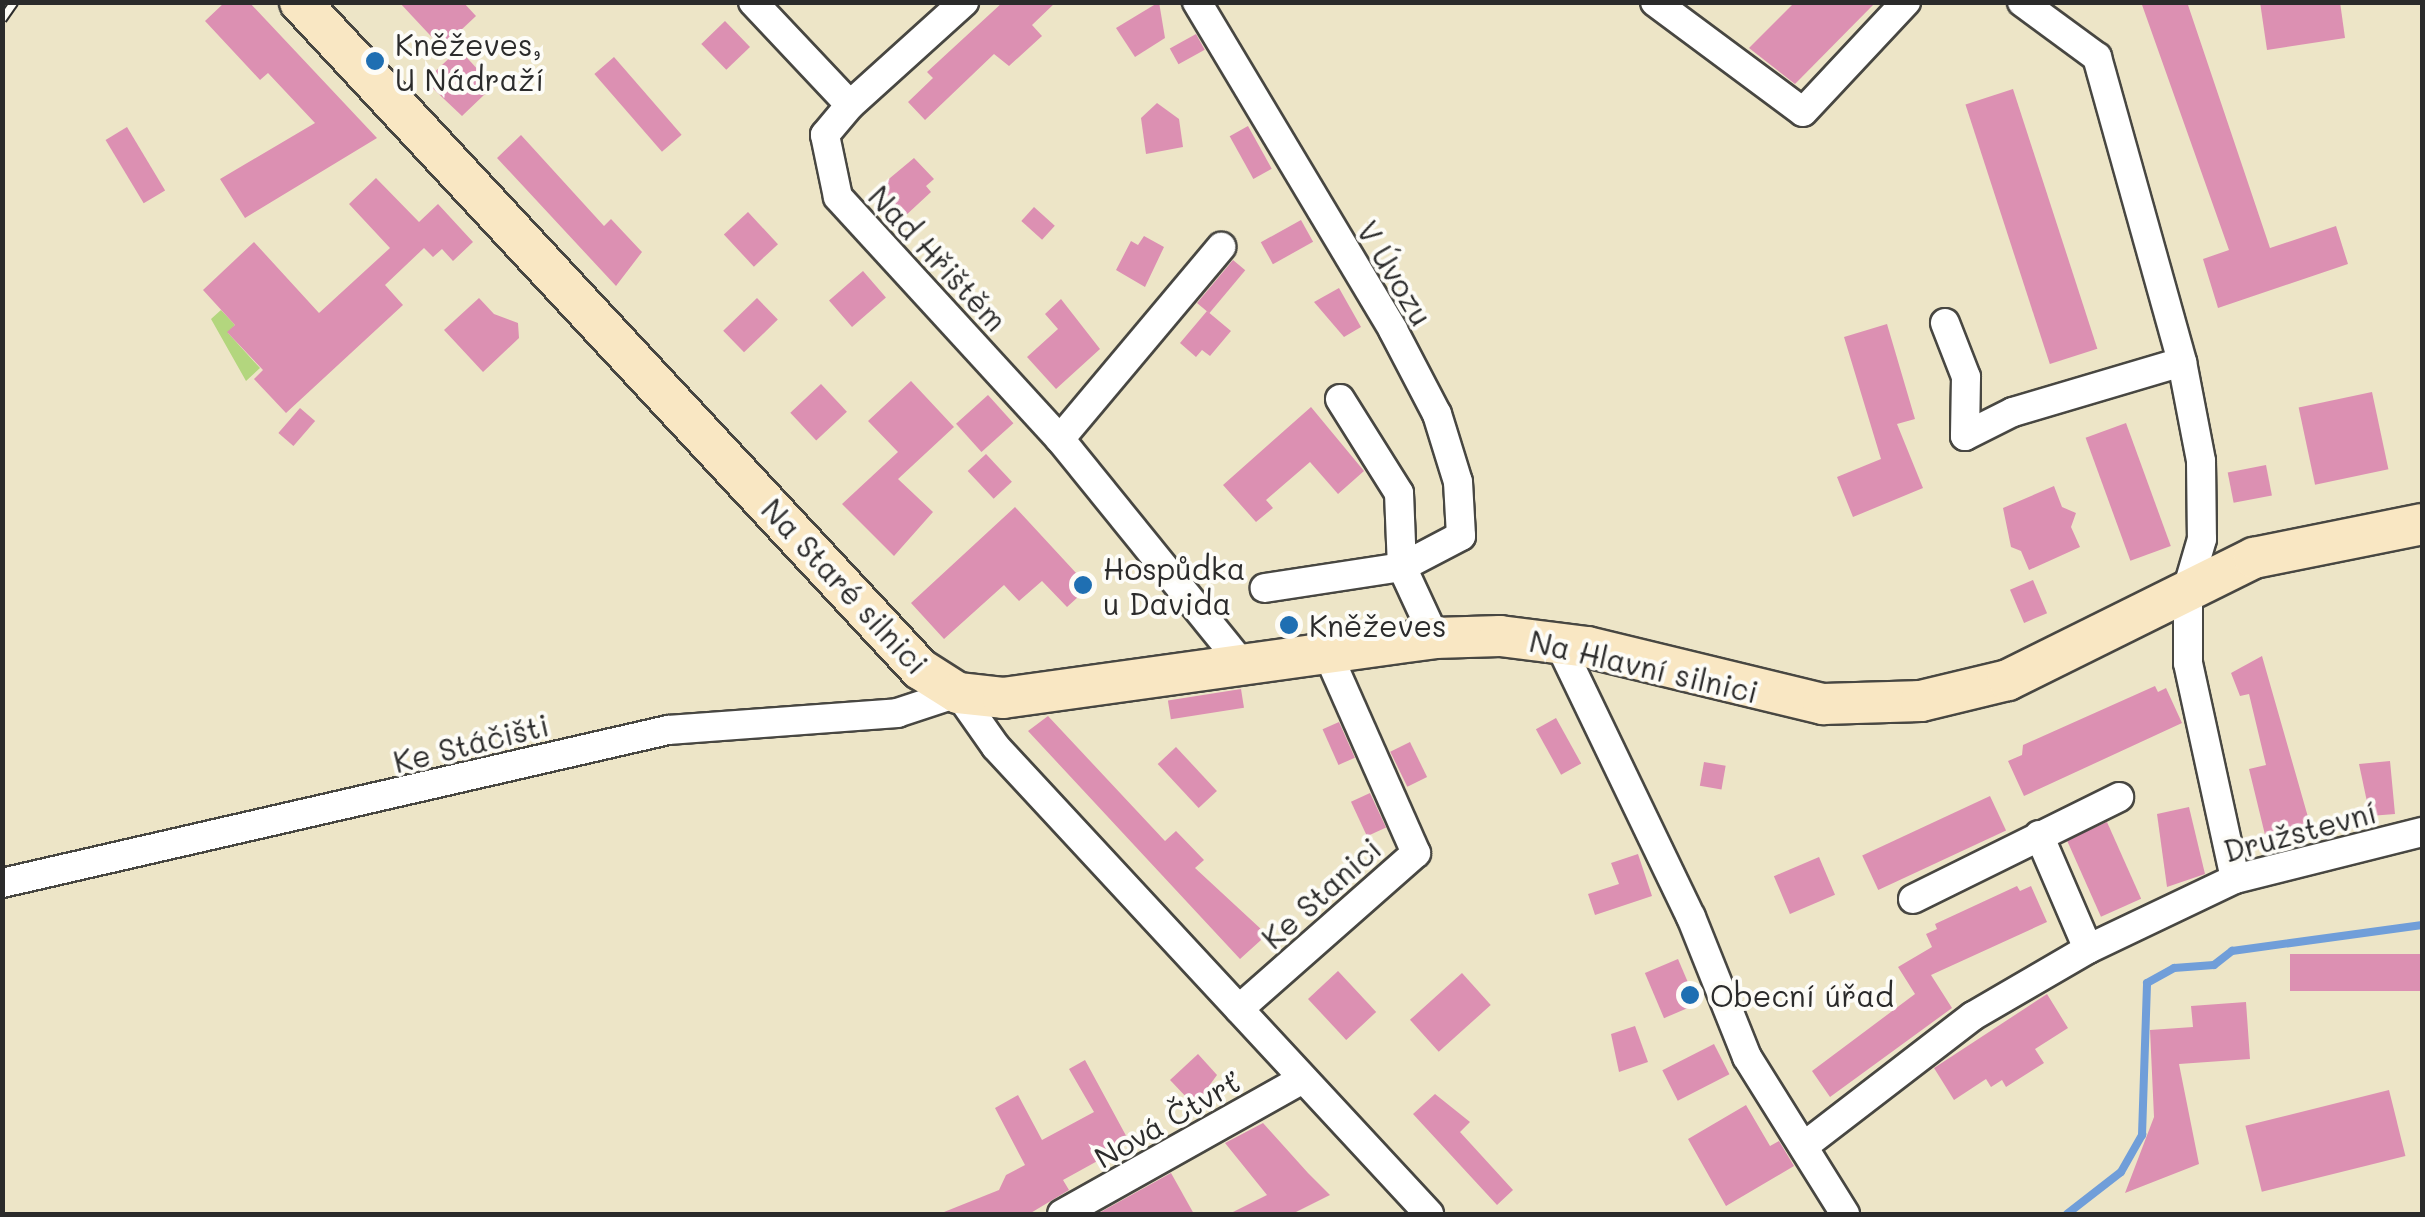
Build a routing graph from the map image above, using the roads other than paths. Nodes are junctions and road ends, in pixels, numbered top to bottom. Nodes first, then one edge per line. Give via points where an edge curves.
1 (300, 2) edge
2 (753, 2) edge
3 (964, 2) edge
4 (1196, 2) edge
5 (1655, 2) edge
6 (1906, 2) edge
7 (2022, 2) edge
8 (850, 105) junction
9 (1221, 247) dead end
10 (1945, 323) dead end
11 (2182, 362) junction
12 (1340, 399) dead end
13 (1060, 439) junction
14 (2422, 524) edge
15 (1402, 567) junction
16 (2188, 587) junction
17 (1265, 588) dead end
18 (1435, 638) junction
19 (1558, 641) junction
20 (1327, 652) junction
21 (1242, 664) junction
22 (958, 693) junction
23 (2118, 798) dead end
24 (2422, 832) edge
25 (2039, 834) junction
26 (2364, 847) junction
27 (2422, 849) edge
28 (2235, 879) junction
29 (2, 882) edge
30 (1913, 899) dead end
31 (2088, 949) junction
32 (1239, 1009) junction
33 (1303, 1079) junction
34 (1804, 1146) junction
35 (1062, 1214) edge
36 (1429, 1214) edge
37 (1845, 1214) edge

1 - 22 street, Na Staré silnici via 920,668
2 - 8 street
3 - 8 street, Nad Hřištěm
4 - 15 street, V Úvozu via 1393,330 1453,451 1461,536
5 - 6 street via 1803,112
7 - 11 street via 2097,57
8 - 13 street, Nad Hřištěm via 825,134 838,197
9 - 13 street
10 - 11 street via 1966,377 1965,436 2014,412
11 - 16 street via 2201,461 2202,540
12 - 15 street via 1399,493
13 - 21 street, Nad Hřištěm
14 - 16 street, Na Hlavní silnici via 2254,558
15 - 17 street
15 - 18 street
16 - 19 street, Na Hlavní silnici via 2008,680 1922,701 1823,704 1768,695
16 - 28 street via 2188,663
18 - 19 street, Na Hlavní silnici
18 - 20 street, Na Hlavní silnici
19 - 34 street via 1692,917 1747,1058
20 - 21 street, Na Hlavní silnici
20 - 32 street, Ke Stanici via 1416,852
21 - 22 street, Na Hlavní silnici via 1003,698
22 - 29 street, Ke Stáčišti via 897,714 668,730
22 - 32 street, Na Staré silnici via 996,747
23 - 25 street
24 - 26 street, Družstevní
25 - 30 street
25 - 31 street
26 - 27 street
26 - 28 street, Družstevní
28 - 31 street, Družstevní
31 - 34 street, Družstevní via 1972,1016
32 - 33 street, Na Staré silnici
33 - 35 street, Nová Čtvrť
33 - 36 street, Na Staré silnici
34 - 37 street

